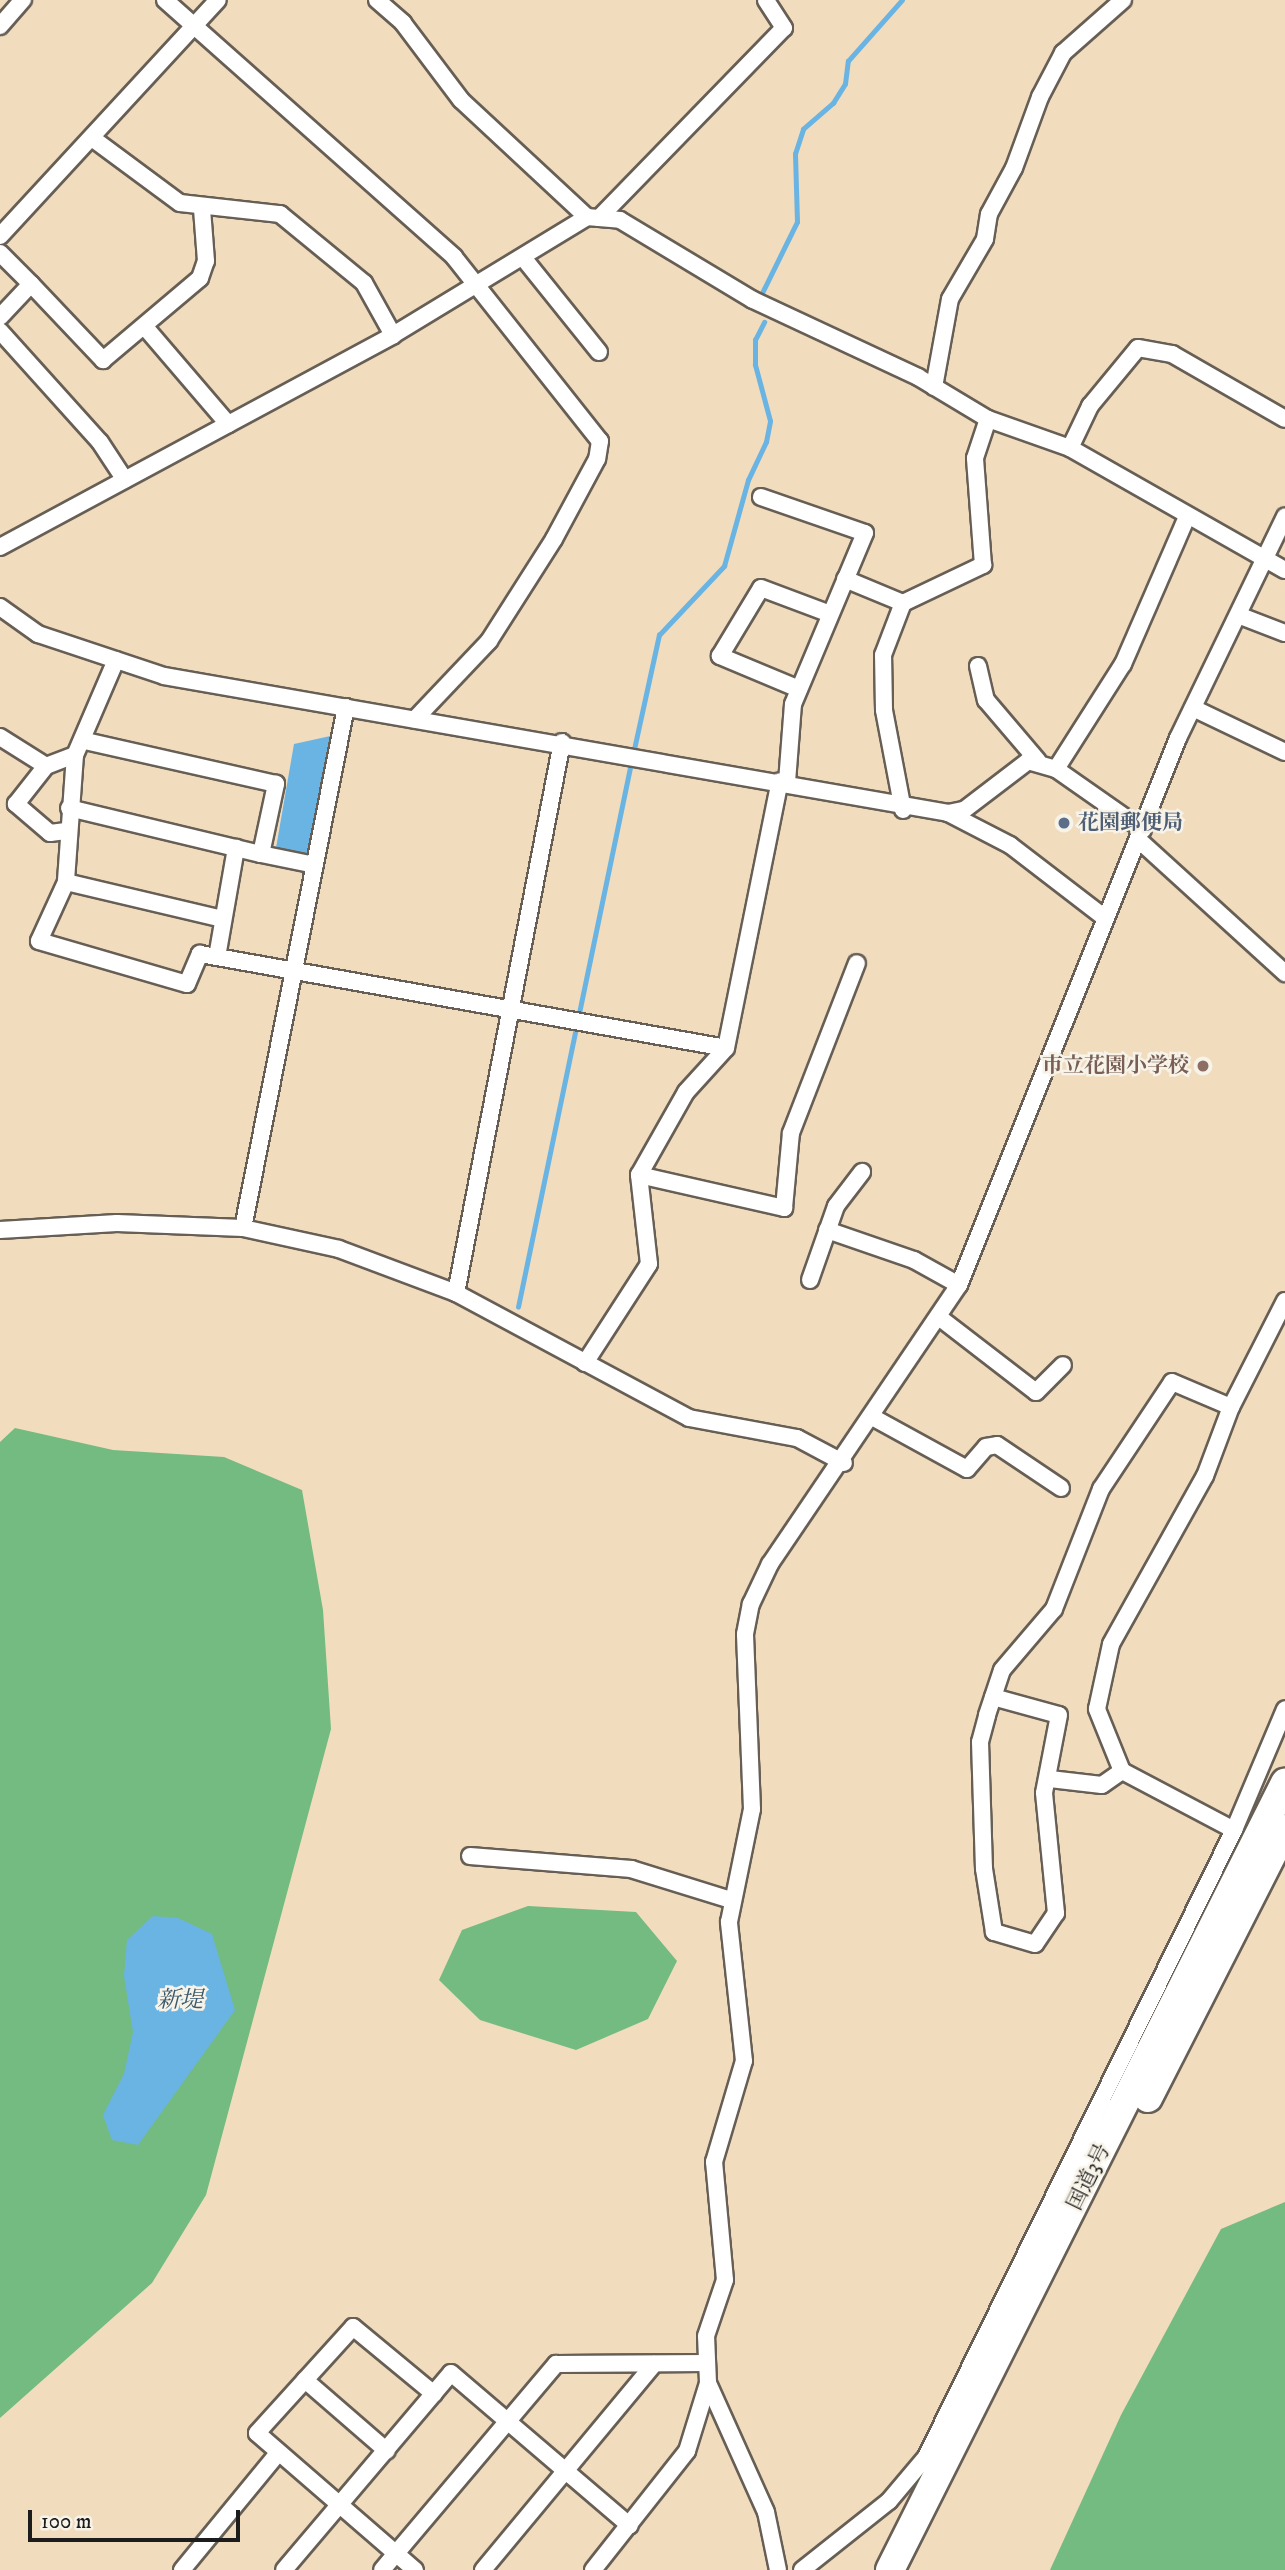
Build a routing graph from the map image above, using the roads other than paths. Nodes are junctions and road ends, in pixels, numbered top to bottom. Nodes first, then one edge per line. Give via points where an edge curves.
1 (23, 0) edge
2 (165, 0) edge
3 (218, 0) edge
4 (377, 0) edge
5 (766, 0) edge
6 (1123, 0) edge
7 (0, 26) edge
8 (196, 26) junction
9 (92, 138) junction
10 (202, 209) junction
11 (593, 218) junction
12 (0, 236) edge
13 (0, 253) edge
14 (525, 260) junction
15 (31, 284) junction
16 (477, 287) junction
17 (0, 317) edge
18 (145, 327) junction
19 (0, 331) edge
20 (393, 335) junction
21 (599, 352) dead end
22 (934, 387) junction
23 (988, 419) junction
24 (1285, 419) edge
25 (228, 425) junction
26 (1070, 448) junction
27 (125, 480) junction
28 (761, 497) dead end
29 (1187, 517) junction
30 (1285, 517) edge
31 (0, 547) edge
32 (1262, 561) junction
33 (1285, 570) edge
34 (845, 579) junction
35 (903, 603) junction
36 (0, 607) edge
37 (830, 614) junction
38 (1238, 615) junction
39 (1285, 634) edge
40 (116, 660) junction
41 (978, 666) dead end
42 (799, 689) junction
43 (346, 707) junction
44 (1193, 708) junction
45 (415, 719) junction
46 (0, 737) edge
47 (85, 741) junction
48 (562, 742) junction
49 (1285, 752) edge
50 (75, 755) junction
51 (1038, 761) junction
52 (46, 765) junction
53 (1056, 769) junction
54 (784, 781) junction
55 (69, 808) junction
56 (902, 810) junction
57 (948, 813) junction
58 (66, 831) junction
59 (1142, 836) junction
60 (236, 848) junction
61 (261, 854) junction
62 (315, 865) junction
63 (66, 882) junction
64 (1105, 918) junction
65 (223, 919) junction
66 (217, 957) junction
67 (857, 963) dead end
68 (294, 969) junction
69 (1285, 973) edge
70 (510, 1011) junction
71 (726, 1048) junction
72 (862, 1172) dead end
73 (639, 1175) junction
74 (243, 1228) junction
75 (0, 1230) edge
76 (827, 1230) junction
77 (810, 1280) dead end
78 (959, 1285) junction
79 (456, 1293) junction
80 (1285, 1301) edge
81 (940, 1318) junction
82 (585, 1363) junction
83 (1063, 1364) dead end
84 (1231, 1406) junction
85 (874, 1418) junction
86 (844, 1463) junction
87 (1060, 1488) dead end
88 (993, 1697) junction
89 (1285, 1709) edge
90 (1122, 1771) junction
91 (1049, 1779) junction
92 (1285, 1783) edge
93 (1272, 1814) edge
94 (1234, 1830) junction
95 (470, 1856) dead end
96 (731, 1900) junction
97 (707, 2363) junction
98 (654, 2364) junction
99 (305, 2380) junction
100 (708, 2383) junction
101 (434, 2394) junction
102 (510, 2424) junction
103 (387, 2451) junction
104 (278, 2453) junction
105 (568, 2472) junction
106 (337, 2504) junction
107 (630, 2526) junction
108 (396, 2553) junction
109 (182, 2570) edge
110 (284, 2570) edge
111 (382, 2570) edge
112 (415, 2570) edge
113 (484, 2570) edge
114 (593, 2570) edge
115 (778, 2570) edge
116 (802, 2570) edge
117 (890, 2570) edge
118 (910, 2570) edge

1 - 7 street
2 - 8 street
3 - 8 street
4 - 11 street via 403,23 461,100
5 - 11 street via 784,28
6 - 22 street via 1063,52 1040,97 1014,169 989,214 985,239 950,299
8 - 9 street
8 - 16 street via 454,257
9 - 10 street via 152,187
9 - 12 street
10 - 18 street via 206,261 200,278
10 - 20 street via 280,214 364,283
11 - 14 street
11 - 22 street via 621,220 753,300
13 - 15 street
14 - 16 street
14 - 21 street
15 - 17 street
15 - 18 street via 103,360
16 - 20 street
16 - 45 street via 600,441 575,500 489,641
18 - 25 street
19 - 27 street via 100,442
20 - 25 street
22 - 23 street
23 - 26 street
23 - 35 street via 975,458 984,565
24 - 26 street via 1172,354 1138,348 1090,406
25 - 27 street
26 - 29 street
27 - 31 street
28 - 34 street via 865,533
29 - 32 street
29 - 53 street via 1123,664
30 - 32 street
32 - 33 street
32 - 38 street
34 - 35 street
34 - 37 street
35 - 56 street via 883,654 885,722
36 - 40 street via 38,634
37 - 42 street
37 - 42 street via 761,588 720,656
38 - 39 street
38 - 44 street
40 - 43 street via 164,676
40 - 47 street
41 - 51 street via 986,700
42 - 54 street
43 - 45 street
43 - 62 street
44 - 49 street
44 - 59 street
45 - 48 street
46 - 52 street
47 - 50 street
47 - 61 street via 276,785
48 - 54 street
48 - 70 street
50 - 52 street
50 - 55 street
51 - 53 street
51 - 57 street via 1028,761 964,810
52 - 58 street via 16,804 50,833
53 - 59 street
54 - 56 street
54 - 71 street
55 - 58 street
55 - 60 street
56 - 57 street
57 - 64 street via 1010,845
58 - 63 street
59 - 64 street
59 - 69 street
60 - 61 street
60 - 65 street
61 - 62 street
62 - 68 street
63 - 65 street
63 - 66 street via 39,941 47,946 187,984 200,954
64 - 78 street
65 - 66 street
66 - 68 street
67 - 73 street via 791,1133 784,1208
68 - 70 street
68 - 74 street
70 - 71 street
70 - 79 street
71 - 73 street via 686,1092
72 - 76 street via 836,1206
73 - 82 street via 651,1232 649,1264
74 - 75 street via 117,1223
74 - 79 street via 340,1250
76 - 77 street
76 - 78 street via 914,1260
78 - 81 street
79 - 82 street
80 - 84 street
81 - 83 street via 1036,1392
81 - 85 street
82 - 86 street via 689,1418 797,1438
84 - 88 street via 1172,1382 1101,1489 1054,1609 1002,1671
84 - 90 street via 1205,1476 1111,1644 1097,1709
85 - 86 street
85 - 87 street via 967,1469 986,1447 997,1445
86 - 96 street via 770,1564 751,1604 745,1634 752,1809
88 - 91 street via 1059,1715
88 - 91 street via 980,1742 977,1803 994,1932 1035,1944 1056,1913 1044,1793
89 - 93 street
90 - 91 street via 1102,1785
90 - 94 street
92 - 93 highway, 国道3号
93 - 94 street
93 - 117 highway, 国道3号
93 - 118 highway, 国道3号
94 - 116 street via 926,2457 889,2501
95 - 96 street via 631,1869
96 - 97 street via 729,1961 744,2060 714,2162 725,2280 706,2336
97 - 98 street
97 - 100 street
98 - 102 street via 556,2364
98 - 105 street
99 - 101 street via 353,2327
99 - 103 street
99 - 104 street via 257,2433
100 - 107 street via 687,2451
100 - 115 street via 766,2512
101 - 102 street via 451,2373
101 - 103 street
102 - 105 street
102 - 108 street
103 - 106 street
104 - 106 street
104 - 109 street
105 - 107 street
105 - 113 street
106 - 108 street
106 - 110 street
107 - 114 street
108 - 111 street
108 - 112 street

